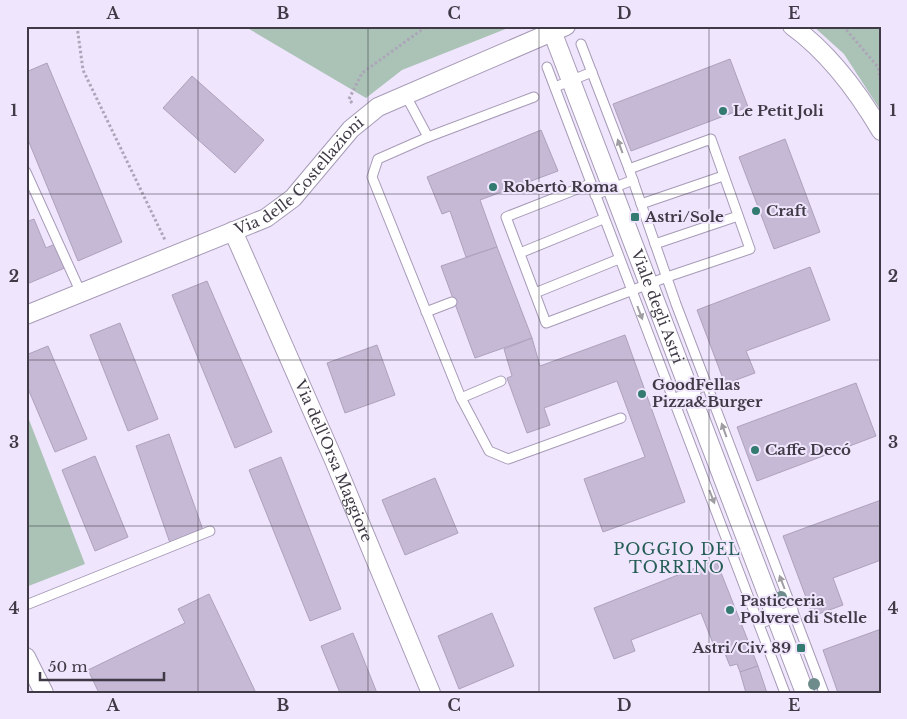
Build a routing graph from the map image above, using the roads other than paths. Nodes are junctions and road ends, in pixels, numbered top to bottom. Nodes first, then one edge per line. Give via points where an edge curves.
1 (792, 26) edge
2 (559, 29) edge
3 (581, 44) dead end
4 (547, 67) dead end
5 (592, 72) junction
6 (563, 84) junction
7 (405, 94) junction
8 (534, 96) dead end
9 (881, 131) edge
10 (428, 137) junction
11 (629, 169) junction
12 (26, 172) edge
13 (723, 176) junction
14 (633, 180) junction
15 (590, 184) junction
16 (612, 188) junction
17 (595, 195) junction
18 (641, 204) junction
19 (738, 216) junction
20 (603, 219) junction
21 (234, 232) junction
22 (655, 244) junction
23 (520, 253) junction
24 (619, 259) junction
25 (667, 277) junction
26 (649, 283) junction
27 (631, 290) junction
28 (81, 293) junction
29 (535, 294) junction
30 (452, 302) dead end
31 (426, 312) junction
32 (26, 316) edge
33 (501, 381) dead end
34 (707, 384) junction
35 (690, 392) junction
36 (461, 398) junction
37 (673, 399) junction
38 (621, 418) dead end
39 (210, 531) dead end
40 (26, 605) edge
41 (793, 610) junction
42 (776, 617) junction
43 (759, 624) junction
44 (26, 657) edge
45 (44, 693) edge
46 (431, 693) edge
47 (785, 693) edge
48 (805, 693) edge
49 (824, 693) edge

1 - 9 street via 845,79
2 - 6 street, Viale degli Astri
2 - 7 street, Via delle Costellazioni
3 - 5 lane
4 - 6 lane
5 - 6 lane
11 -> 5 lane
6 - 15 lane
6 - 16 street, Viale degli Astri
7 - 10 lane
7 - 21 street, Via delle Costellazioni via 378,107 357,123 284,206
8 - 10 lane
10 - 31 lane via 378,159 372,177
11 - 13 lane via 711,139
11 - 14 lane
12 - 28 lane
13 - 18 lane
13 - 19 lane
14 - 16 lane
14 - 18 lane
15 - 17 lane
15 - 23 lane via 506,217
16 - 17 lane
16 - 26 street, Viale degli Astri
17 - 20 lane
18 - 22 lane
19 - 22 lane
19 - 25 lane via 750,249
20 - 23 lane
20 - 24 lane
21 - 28 street, Via delle Costellazioni
21 - 46 street, Via dell'Orsa Maggiore
22 - 25 lane
23 - 29 lane
24 - 27 lane
24 - 29 lane
25 - 26 lane
25 - 34 lane
26 - 27 lane
26 - 35 street, Viale degli Astri
27 - 29 lane via 546,322
27 -> 37 lane
28 - 32 street, Via delle Costellazioni
30 - 31 lane
31 - 36 lane
33 - 36 lane
34 - 35 lane
41 -> 34 lane
35 - 37 lane
35 - 42 street, Viale degli Astri
36 - 38 lane via 489,451 508,459
37 -> 43 lane
39 - 40 lane
41 - 42 lane
41 - 49 lane
42 - 43 lane
42 - 48 street, Viale degli Astri
43 - 47 lane
44 - 45 street

